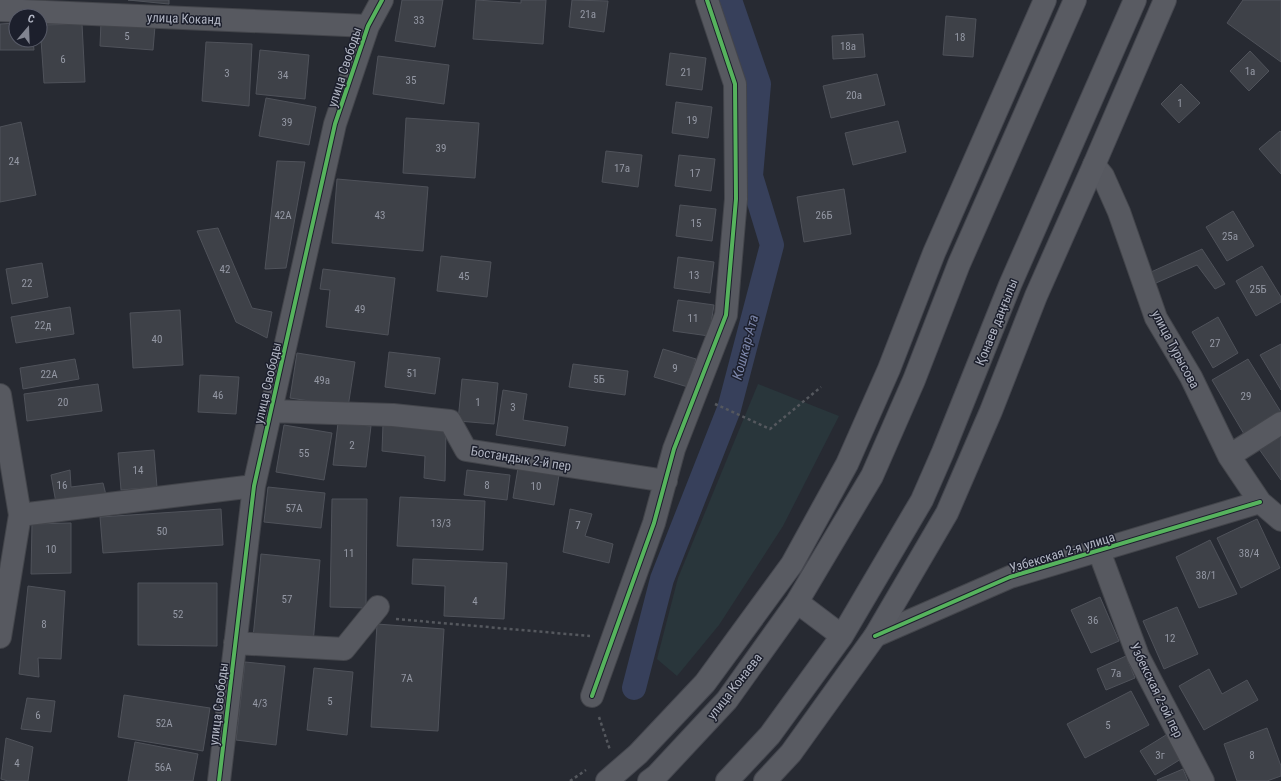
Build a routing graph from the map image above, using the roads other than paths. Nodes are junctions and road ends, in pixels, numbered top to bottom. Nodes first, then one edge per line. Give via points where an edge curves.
1 (382, 0) edge
2 (707, 0) edge
3 (1045, 0) edge
4 (1075, 0) edge
5 (1135, 0) edge
6 (1165, 0) edge
7 (0, 10) edge
8 (368, 26) junction
9 (1094, 165) junction
10 (0, 395) edge
11 (271, 411) junction
12 (991, 411) junction
13 (1281, 423) edge
14 (943, 452) junction
15 (1230, 456) junction
16 (666, 481) junction
17 (254, 486) junction
18 (8, 492) edge
19 (1260, 502) junction
20 (20, 516) junction
21 (1281, 520) edge
22 (1100, 551) junction
23 (796, 602) junction
24 (375, 612) road end
25 (842, 636) junction
26 (875, 636) junction
27 (0, 637) edge
28 (235, 643) junction
29 (592, 696) road end
30 (219, 781) edge
31 (607, 781) edge
32 (649, 781) edge
33 (726, 781) edge
34 (765, 781) edge
35 (1203, 781) edge

1 - 8 street, улица Свободы
2 - 16 street via 735,84 736,199 726,315 674,449
3 - 31 main road via 934,253 889,369 847,464 792,564 706,683 638,754
4 - 23 main road via 959,264 914,380 872,476
5 - 14 main road, Қонаев даңғылы via 1010,285
6 - 9 main road
7 - 8 street, улица Коканд
8 - 11 street, улица Свободы via 335,124
9 - 12 main road via 1036,296
9 - 15 street, улица Турысова via 1103,176 1119,212 1156,318 1192,377
10 - 18 street
11 - 16 street, Бостандык 2-й пер via 394,415 450,421 466,450
11 - 17 street, улица Свободы
12 - 14 main road via 978,426
12 - 26 main road via 947,512
13 - 15 street
14 - 25 main road, Қонаев даңғылы via 922,500
15 - 19 street, улица Турысова
16 - 29 street via 654,523
17 - 20 street
17 - 28 street, улица Свободы
18 - 20 street
19 - 21 street, улица Турысова
19 - 22 street, Узбекская 2-я улица
20 - 27 street
22 - 26 street, Узбекская 2-я улица via 1010,577
22 - 35 street, Узбекская 2-ой пер via 1138,656
23 - 25 main road
23 - 32 main road, улица Конаева via 727,700
24 - 28 street via 344,649
25 - 33 main road via 770,735
26 - 34 main road via 791,753
28 - 30 street, улица Свободы

